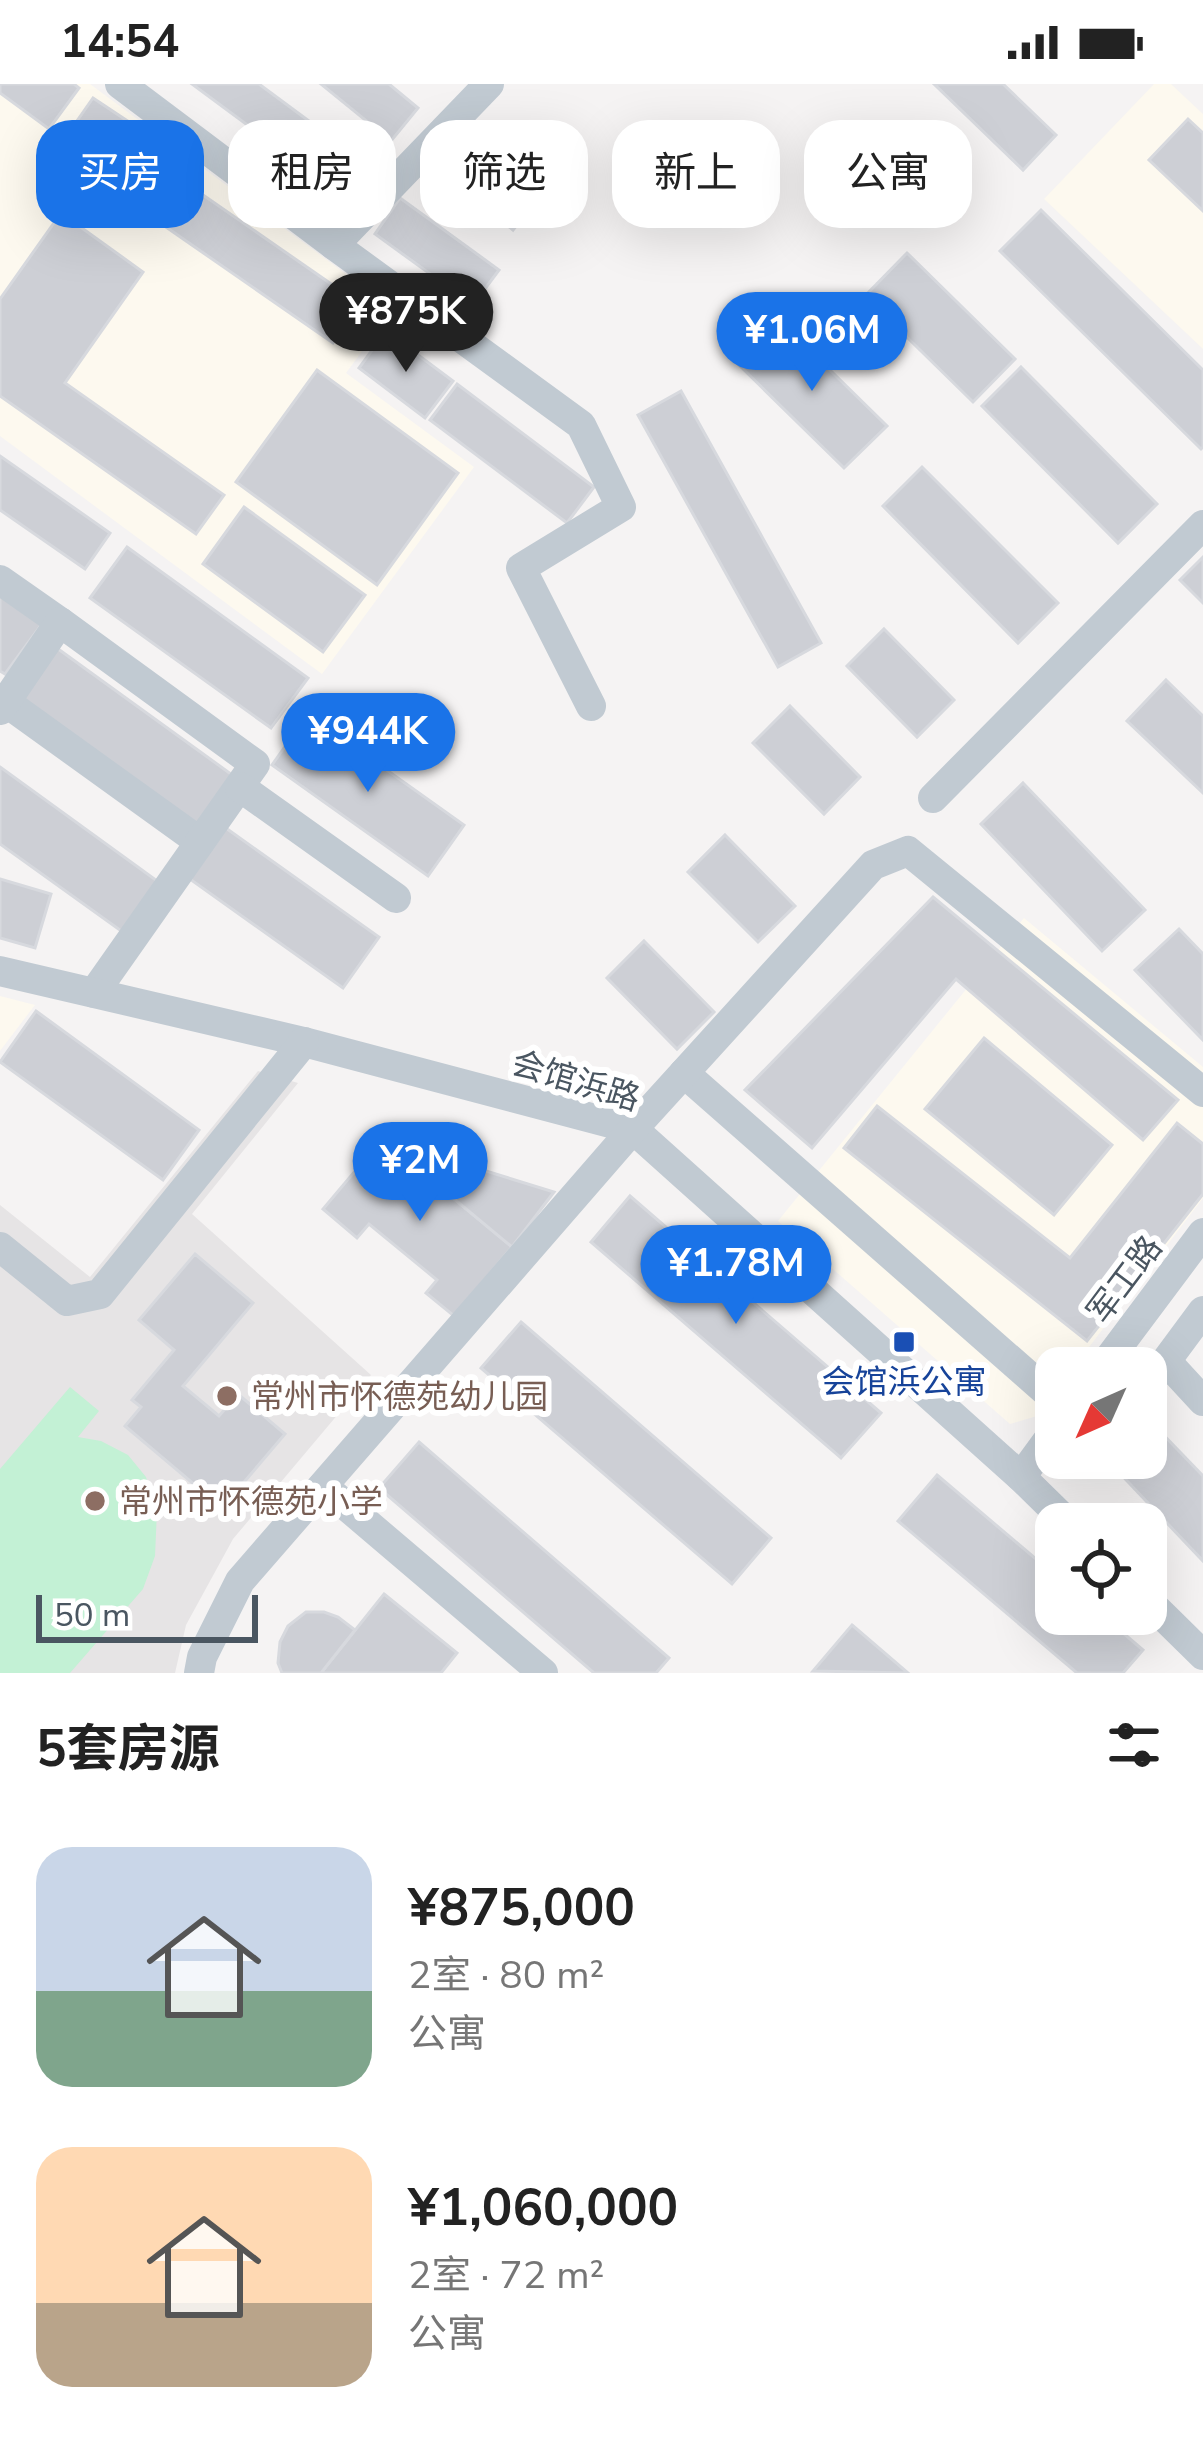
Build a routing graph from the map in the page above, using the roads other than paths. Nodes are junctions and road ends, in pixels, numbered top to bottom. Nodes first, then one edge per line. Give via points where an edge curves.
1 (121, 84) edge
2 (489, 84) edge
3 (334, 245) junction
4 (1203, 525) edge
5 (0, 580) edge
6 (60, 622) junction
7 (2, 703) edge
8 (591, 706) dead end
9 (240, 787) junction
10 (933, 798) dead end
11 (200, 842) junction
12 (396, 898) dead end
13 (0, 971) edge
14 (94, 993) junction
15 (304, 1042) junction
16 (684, 1073) junction
17 (1203, 1091) edge
18 (634, 1129) junction
19 (1203, 1232) edge
20 (0, 1246) edge
21 (1203, 1311) edge
22 (1118, 1347) edge
23 (1167, 1360) edge
24 (1167, 1362) edge
25 (1035, 1382) edge
26 (1203, 1401) edge
27 (1035, 1458) edge
28 (1021, 1477) junction
29 (323, 1486) junction
30 (1048, 1503) edge
31 (1167, 1620) edge
32 (1203, 1655) edge
33 (200, 1673) edge
34 (543, 1673) edge

1 - 3 street
2 - 3 street
3 - 8 street via 581,425 621,507 521,568
4 - 10 street
5 - 6 street
6 - 7 street
6 - 9 street via 255,764
7 - 11 street
9 - 11 street
9 - 12 street
11 - 14 street
13 - 14 street, 会馆浜路
14 - 15 street, 会馆浜路
15 - 18 street, 会馆浜路
15 - 20 street via 100,1294 68,1300
16 - 17 street via 873,865 908,851
16 - 18 street
16 - 25 street
18 - 28 street, 会馆浜路
18 - 29 street
19 - 22 street, 军工路
21 - 23 street
24 - 26 street
27 - 28 street
28 - 30 street, 会馆浜路
29 - 33 street via 240,1581
29 - 34 street
31 - 32 street

